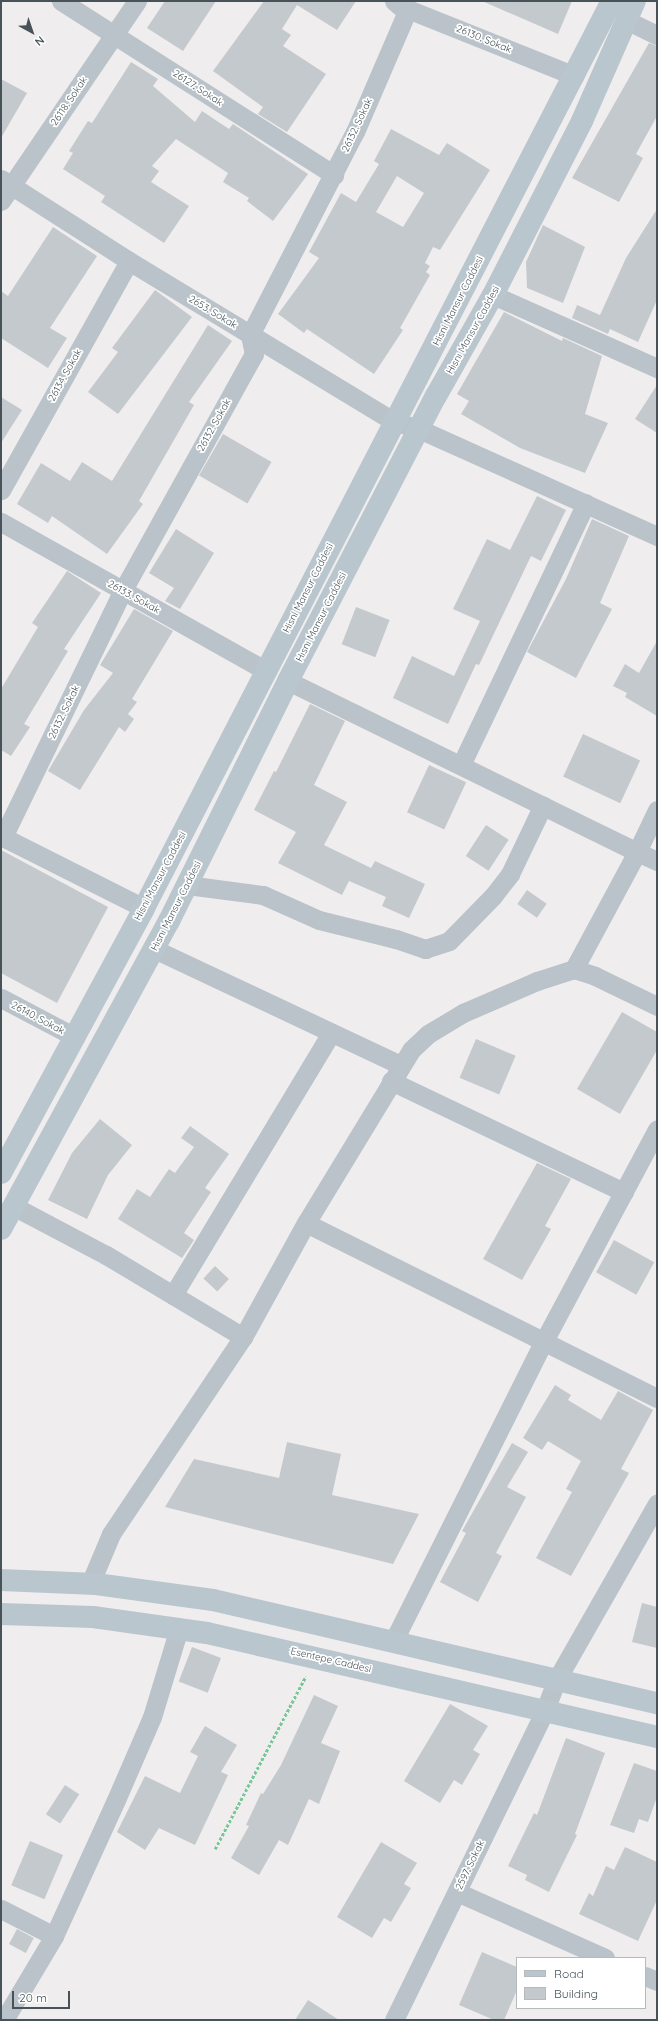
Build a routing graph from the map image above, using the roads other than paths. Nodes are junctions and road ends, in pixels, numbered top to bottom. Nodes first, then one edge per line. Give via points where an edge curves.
1 (61, 1) edge
2 (137, 1) edge
3 (612, 1) edge
4 (401, 5) edge
5 (630, 10) edge
6 (114, 35) junction
7 (657, 36) edge
8 (575, 76) junction
9 (334, 175) junction
10 (4, 189) edge
11 (129, 261) junction
12 (493, 295) junction
13 (250, 334) junction
14 (656, 366) edge
15 (393, 422) junction
16 (418, 429) junction
17 (1, 490) edge
18 (586, 503) junction
19 (1, 522) edge
20 (657, 536) edge
21 (123, 590) junction
22 (266, 671) junction
23 (288, 681) junction
24 (461, 764) junction
25 (543, 805) junction
26 (657, 810) edge
27 (2, 837) edge
28 (637, 852) junction
29 (657, 861) edge
30 (187, 885) junction
31 (144, 908) junction
32 (154, 949) junction
33 (574, 969) junction
34 (1, 998) edge
35 (657, 1006) edge
36 (331, 1033) junction
37 (75, 1037) junction
38 (396, 1073) junction
39 (657, 1129) edge
40 (1, 1173) edge
41 (624, 1192) junction
42 (15, 1207) junction
43 (306, 1223) junction
44 (1, 1229) edge
45 (174, 1295) junction
46 (243, 1337) junction
47 (544, 1341) junction
48 (657, 1398) edge
49 (657, 1504) edge
50 (1, 1580) edge
51 (90, 1584) junction
52 (1, 1614) edge
53 (179, 1628) junction
54 (394, 1640) junction
55 (557, 1679) junction
56 (657, 1703) edge
57 (545, 1710) junction
58 (657, 1737) edge
59 (457, 1892) junction
60 (1, 1909) edge
61 (54, 1936) junction
62 (603, 1957) edge
63 (646, 1976) edge
64 (657, 1981) edge
65 (4, 2020) edge
66 (394, 2020) edge

1 - 6 street, 26127. Sokak
2 - 6 street, 26118. Sokak
3 - 8 main road, Hisni Mansur Caddesi
4 - 8 street, 26130. Sokak
4 - 9 street, 26132. Sokak
5 - 7 street
5 - 12 main road, Hısnı Mansur Caddesi via 582,121
6 - 9 street, 26127. Sokak
6 - 10 street, 26118. Sokak
8 - 15 main road, Hisni Mansur Caddesi
9 - 13 street, 26132. Sokak
10 - 11 street, 2653. Sokak
11 - 13 street, 2653. Sokak
11 - 17 street, 26134. Sokak
12 - 14 street
12 - 16 main road, Hısnı Mansur Caddesi
13 - 15 street, 2653. Sokak
13 - 21 street, 26132. Sokak via 254,354
15 - 16 street, 2653. Sokak
15 - 22 main road, Hisni Mansur Caddesi
16 - 18 street, 2653. Sokak
16 - 23 main road, Hısnı Mansur Caddesi
18 - 20 street, 2653. Sokak
18 - 24 street
19 - 21 street, 26133. Sokak
21 - 22 street, 26133. Sokak
21 - 27 street, 26132. Sokak
22 - 31 main road, Hisni Mansur Caddesi
23 - 24 street
23 - 30 main road, Hısnı Mansur Caddesi
24 - 25 street
25 - 28 street
25 - 30 street via 510,874 493,896 449,941 425,949 319,920 263,895
26 - 28 street
27 - 31 street
28 - 29 street
28 - 33 street
30 - 32 main road, Hısnı Mansur Caddesi
31 - 37 main road, Hisni Mansur Caddesi
32 - 36 street
32 - 42 main road, Hısnı Mansur Caddesi
33 - 35 street via 595,976
33 - 38 street via 537,981 447,1020 428,1034
34 - 37 street, 26140. Sokak
36 - 38 street
36 - 45 street
37 - 40 main road, Hisni Mansur Caddesi
38 - 41 street
38 - 43 street
39 - 41 street
41 - 47 street
42 - 44 main road, Hısnı Mansur Caddesi
42 - 45 street
43 - 46 street
43 - 47 street
45 - 46 street
46 - 51 street via 111,1534
47 - 48 street
47 - 54 street
49 - 55 street, 2597. Sokak
50 - 51 main road
51 - 54 main road via 220,1601
52 - 53 main road, Esentepe Caddesi via 93,1617
53 - 57 main road, Esentepe Caddesi via 317,1656
53 - 61 street via 152,1718
54 - 55 main road
55 - 56 main road
55 - 57 street, 2597. Sokak
57 - 58 main road, Esentepe Caddesi
57 - 59 street, 2597. Sokak
59 - 62 street
59 - 66 street, 2597. Sokak
60 - 61 street
61 - 65 street
63 - 64 street

